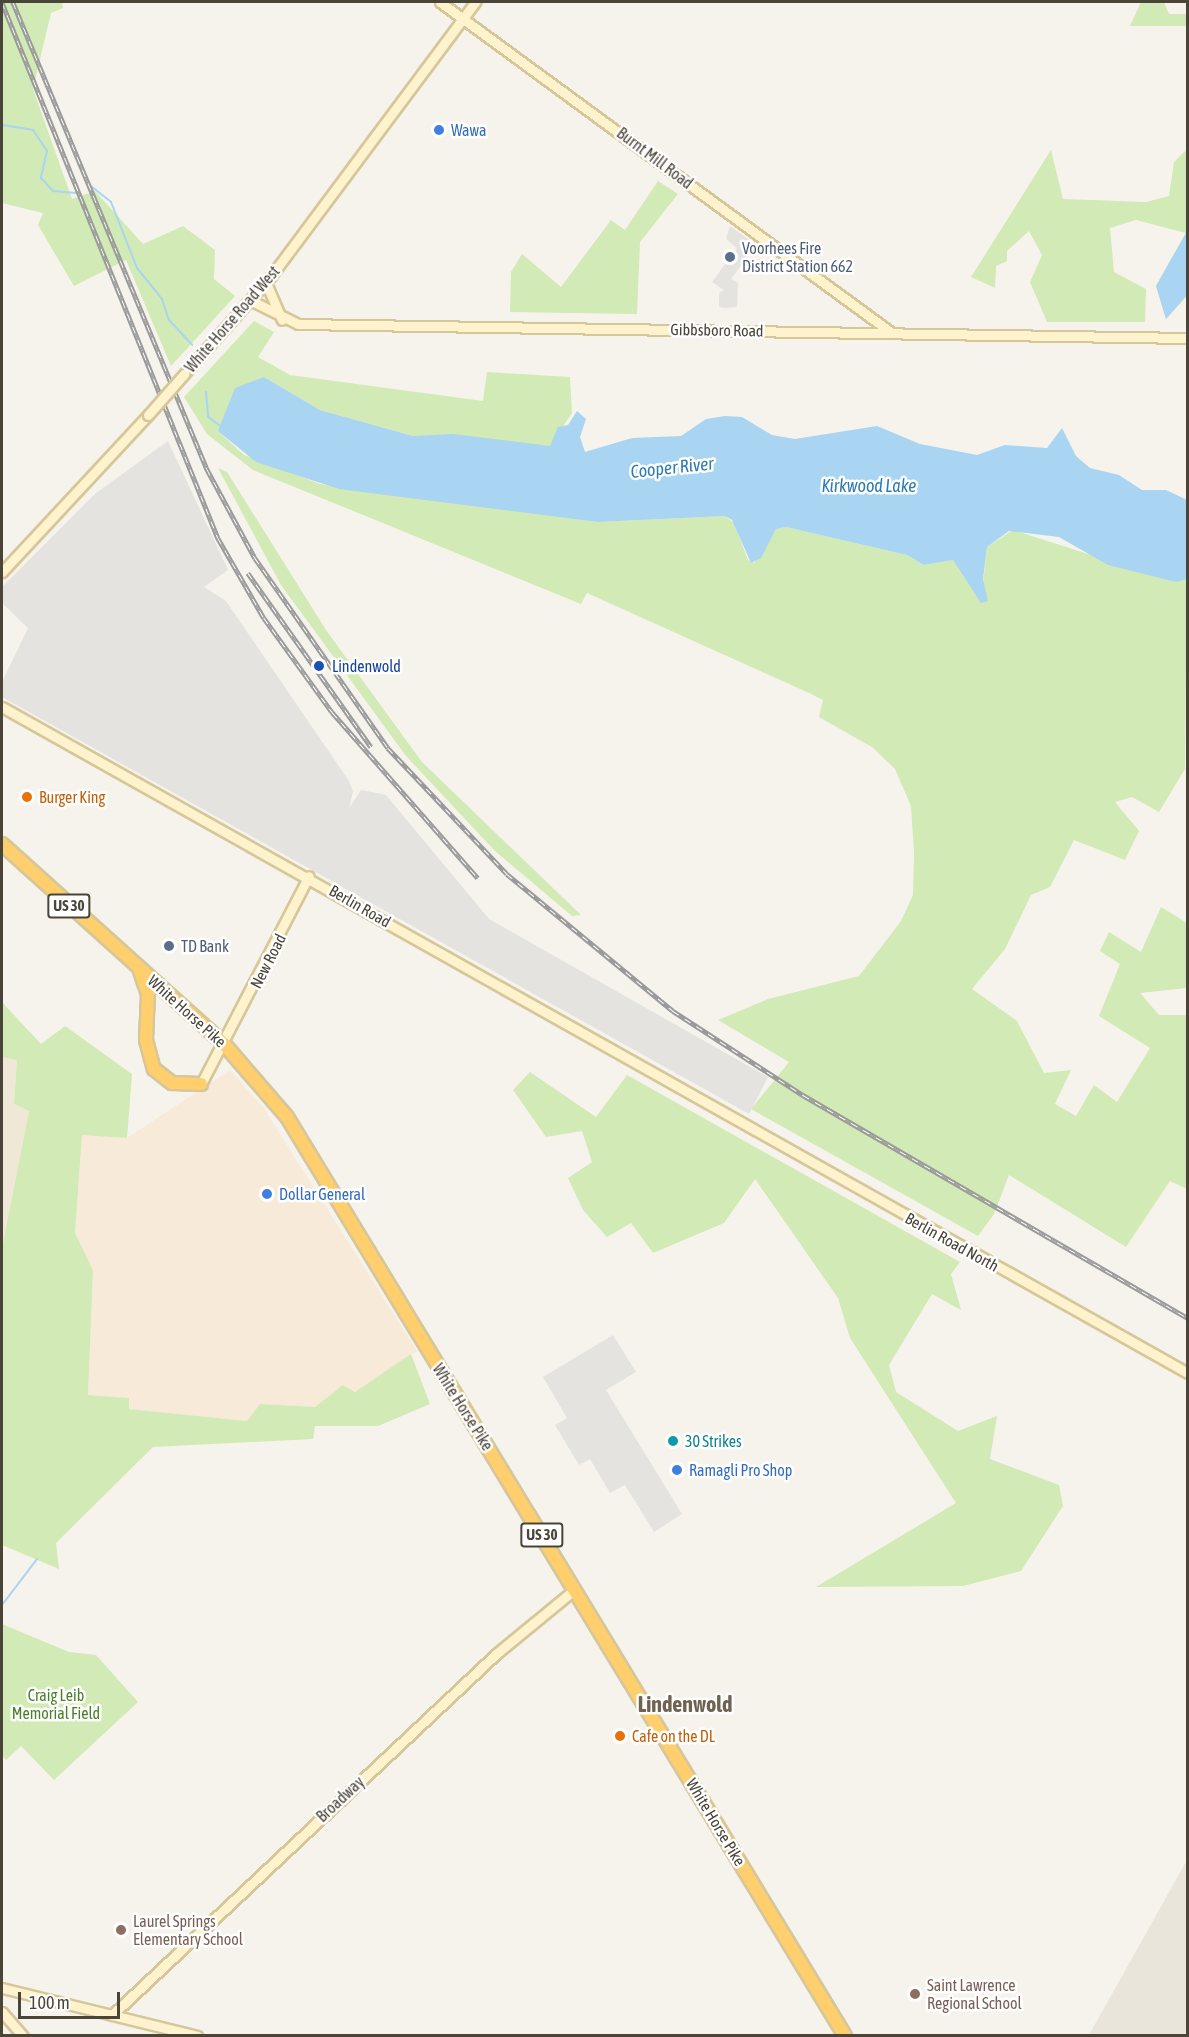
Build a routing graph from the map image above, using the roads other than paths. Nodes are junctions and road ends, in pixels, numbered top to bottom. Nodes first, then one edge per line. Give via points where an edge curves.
1 (440, 2) edge
2 (475, 2) edge
3 (463, 18) junction
4 (266, 284) junction
5 (252, 301) junction
6 (282, 320) junction
7 (891, 333) junction
8 (1188, 339) edge
9 (2, 572) edge
10 (2, 707) edge
11 (2, 844) edge
12 (309, 876) junction
13 (138, 967) junction
14 (224, 1044) junction
15 (201, 1084) joint
16 (718, 1108) joint
17 (1188, 1373) edge
18 (575, 1589) junction
19 (2, 1988) edge
20 (2, 2012) edge
21 (112, 2015) junction
22 (23, 2036) edge
23 (197, 2036) edge
24 (845, 2036) edge

1 - 3 street, Burnt Mill Road
2 - 3 street, White Horse Road West
3 - 4 street, White Horse Road West
3 - 7 street, Burnt Mill Road
4 - 5 street, White Horse Road West
4 - 6 street
5 - 6 street
5 - 9 street, White Horse Road West, bridge
6 - 7 street, Gibbsboro Road
7 - 8 street, Gibbsboro Road
10 - 12 street, Berlin Road
11 - 13 highway, White Horse Pike / US 30
12 - 14 street, New Road
12 - 16 street, Berlin Road
13 - 14 highway, White Horse Pike / US 30
13 - 15 highway via 148,994 146,1040 154,1069 172,1083
14 - 15 street, New Road
14 - 18 highway, White Horse Pike / US 30 via 287,1117
16 - 17 street, Berlin Road North
18 - 21 street, Broadway via 496,1654
18 - 24 highway, White Horse Pike / US 30
19 - 21 street
20 - 22 street
21 - 23 street

